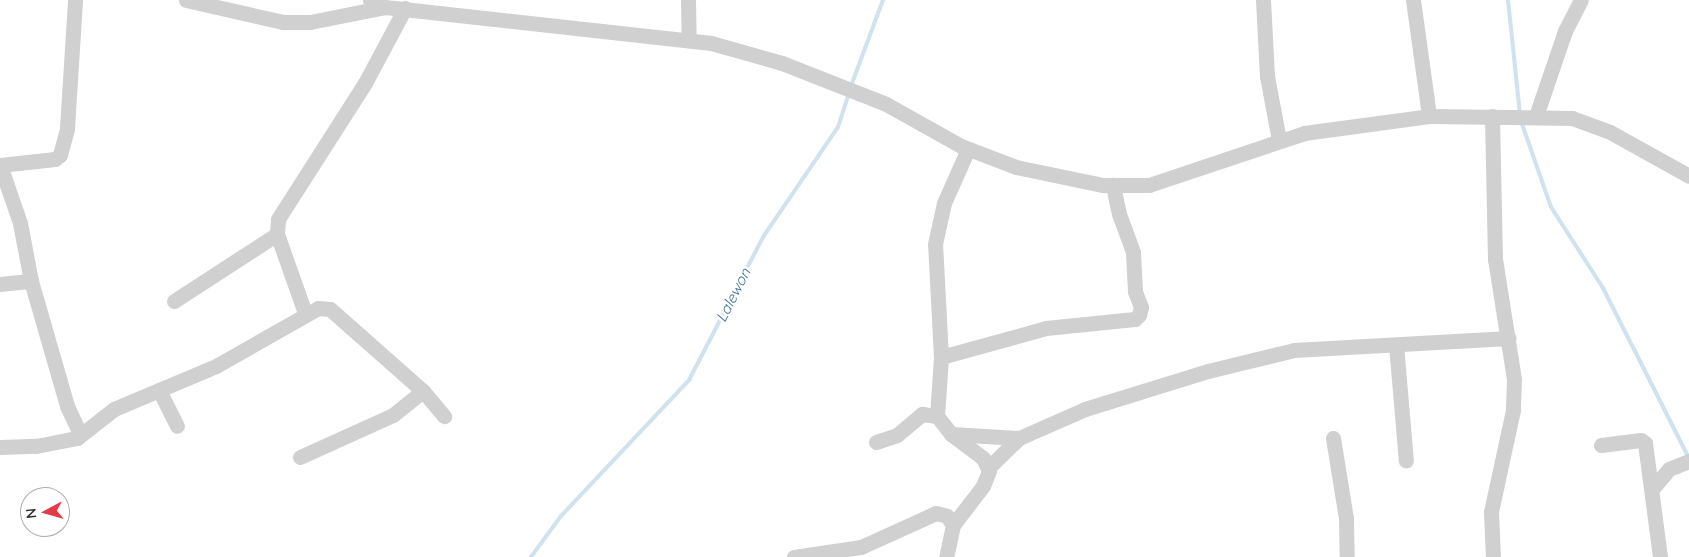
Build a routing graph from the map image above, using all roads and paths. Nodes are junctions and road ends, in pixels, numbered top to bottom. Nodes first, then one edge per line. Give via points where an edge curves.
1 (75, 0) edge
2 (186, 0) edge
3 (370, 0) edge
4 (688, 0) edge
5 (1263, 0) edge
6 (1413, 0) edge
7 (1581, 0) edge
8 (385, 6) junction
9 (405, 8) junction
10 (689, 39) junction
11 (1429, 116) junction
12 (1492, 116) junction
13 (1536, 116) junction
14 (1279, 140) junction
15 (968, 149) junction
16 (0, 165) edge
17 (1689, 176) edge
18 (1113, 185) junction
19 (277, 234) junction
20 (31, 282) junction
21 (0, 284) edge
22 (174, 301) dead end
23 (305, 313) junction
24 (1510, 338) junction
25 (1396, 345) junction
26 (941, 357) junction
27 (159, 390) junction
28 (423, 391) junction
29 (444, 416) dead end
30 (937, 416) junction
31 (177, 426) dead end
32 (80, 434) junction
33 (951, 434) junction
34 (1019, 438) junction
35 (1334, 438) dead end
36 (876, 442) dead end
37 (1601, 445) dead end
38 (0, 447) edge
39 (300, 457) dead end
40 (1649, 457) junction
41 (1406, 461) dead end
42 (1689, 461) edge
43 (988, 468) junction
44 (1670, 469) junction
45 (1653, 488) junction
46 (953, 525) junction
47 (794, 557) edge
48 (946, 557) edge
49 (1347, 557) edge
50 (1493, 557) edge
51 (1660, 557) edge

1 - 16 street via 68,128 60,155 55,159
2 - 8 street via 283,22 310,22
3 - 8 street
4 - 10 street
5 - 14 street via 1267,76
6 - 11 street
7 - 13 street via 1564,31
8 - 9 street
9 - 10 street
9 - 19 street via 366,83 281,212
10 - 15 street via 782,63 886,104
11 - 12 street
11 - 14 street via 1363,123
12 - 13 street
12 - 24 street via 1495,259
13 - 17 street via 1572,118 1610,132
14 - 18 street via 1149,185
15 - 18 street via 1016,167
15 - 26 street via 944,203 935,244
16 - 20 street via 20,223
18 - 26 street via 1119,214 1134,252 1135,292 1141,307 1139,315 1135,319 1046,328
19 - 22 street
19 - 23 street
20 - 21 street
20 - 32 street via 66,406
23 - 27 street via 216,366
23 - 28 street via 318,308 330,309
24 - 25 street
24 - 50 street via 1513,410 1490,512
25 - 34 street via 1294,350 1208,371 1086,409
25 - 41 street
26 - 30 street
27 - 31 street
27 - 32 street via 114,409
28 - 29 street
28 - 39 street via 393,415
30 - 33 street
30 - 36 street via 922,414 897,435
32 - 38 street via 57,443
33 - 34 street
33 - 43 street via 983,458
34 - 43 street
35 - 49 street via 1346,518
37 - 40 street via 1641,440
40 - 44 street
40 - 45 street
42 - 44 street
43 - 46 street via 989,477
44 - 45 street
45 - 51 street
46 - 47 street via 947,516 936,513 861,547
46 - 48 street

